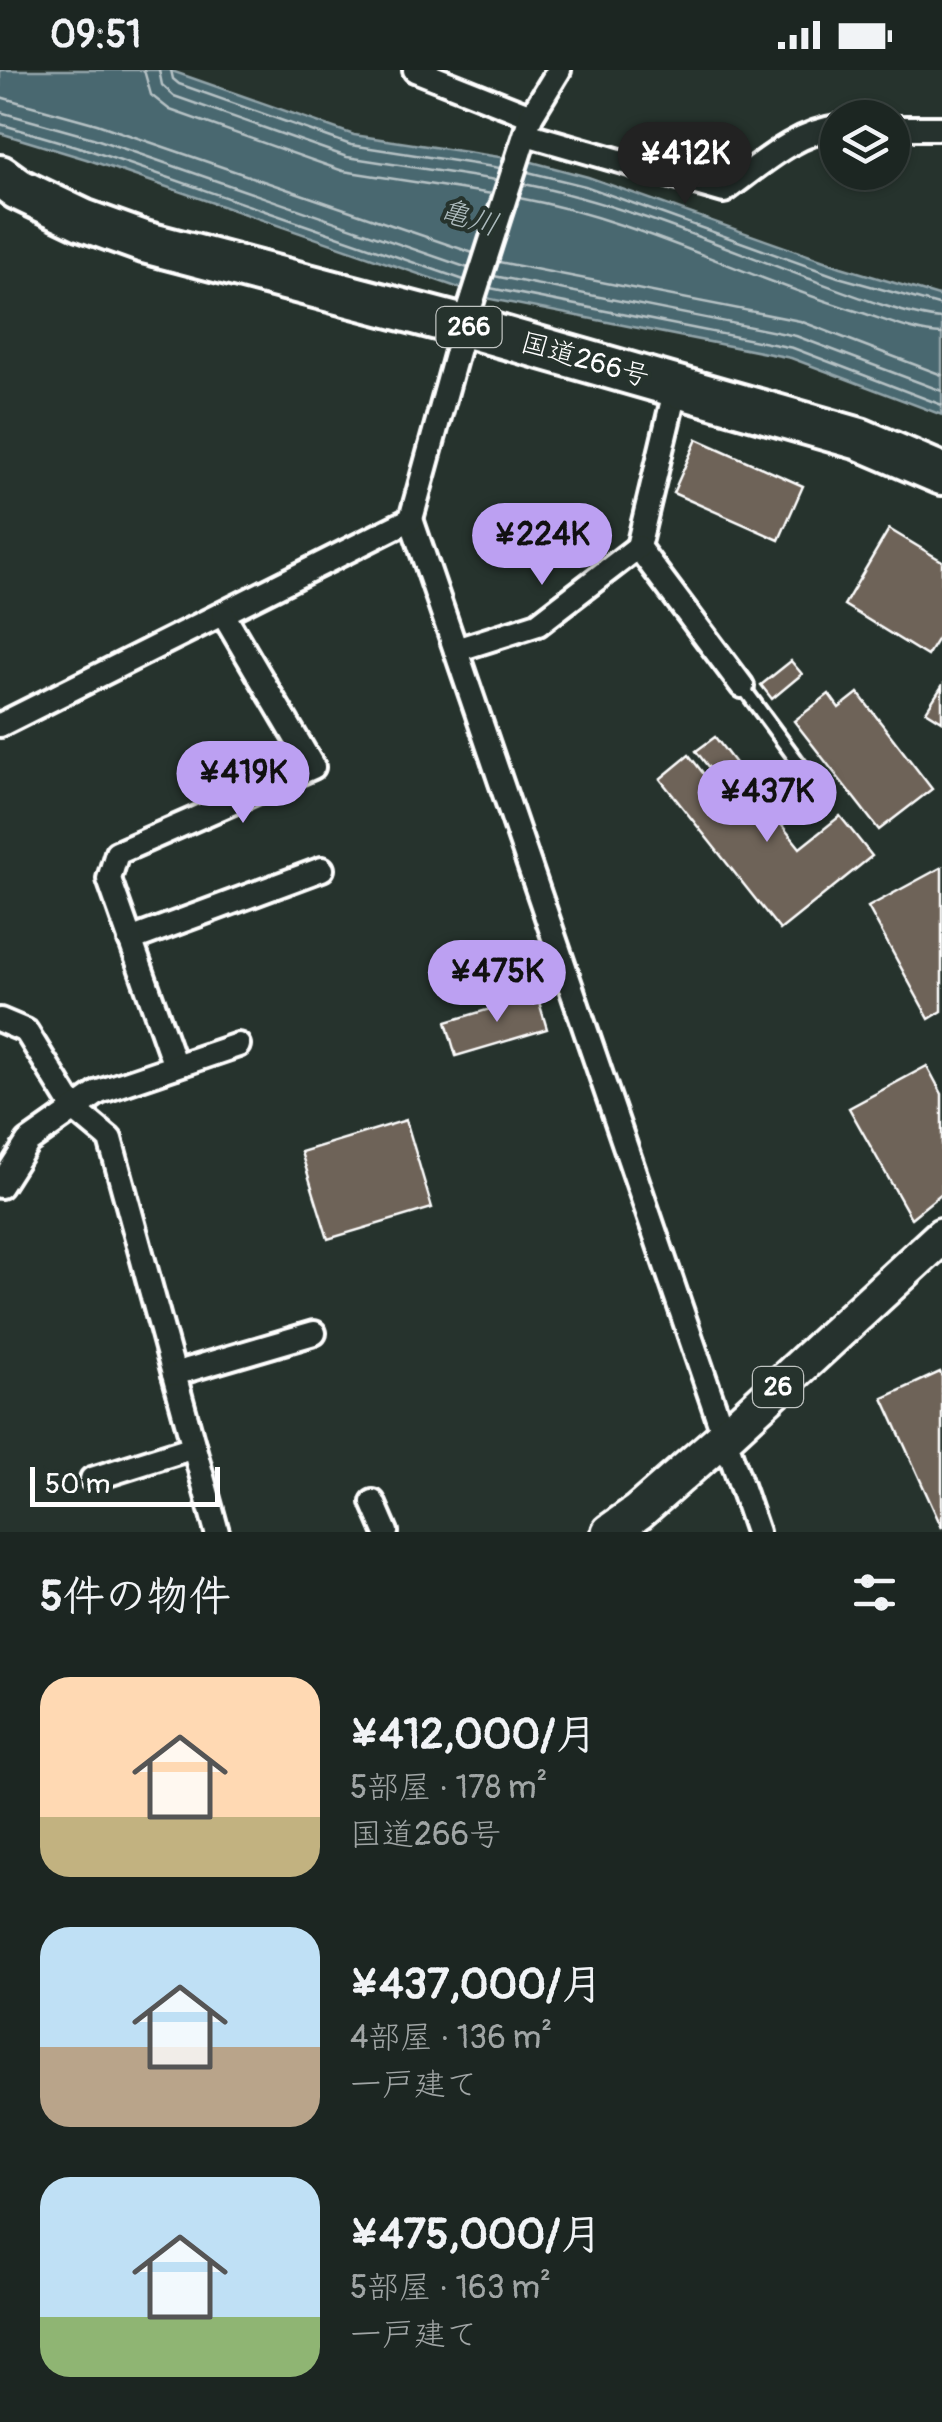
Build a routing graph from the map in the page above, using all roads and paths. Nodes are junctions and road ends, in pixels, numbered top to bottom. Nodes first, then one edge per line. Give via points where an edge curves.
1 (415, 70) edge
2 (559, 70) edge
3 (910, 128) edge
4 (942, 128) edge
5 (820, 130) edge
6 (526, 133) junction
7 (0, 176) edge
8 (464, 326) junction
9 (676, 386) junction
10 (942, 474) edge
11 (412, 519) junction
12 (638, 547) junction
13 (223, 614) junction
14 (456, 650) junction
15 (742, 686) joint
16 (0, 725) edge
17 (812, 781) dead end
18 (322, 869) dead end
19 (130, 940) junction
20 (0, 1020) edge
21 (238, 1045) dead end
22 (175, 1066) junction
23 (74, 1109) junction
24 (0, 1186) edge
25 (942, 1236) edge
26 (314, 1333) dead end
27 (174, 1374) junction
28 (725, 1436) junction
29 (194, 1447) junction
30 (92, 1479) dead end
31 (373, 1502) dead end
32 (217, 1532) edge
33 (386, 1532) edge
34 (610, 1532) edge
35 (756, 1532) edge

1 - 6 street
2 - 6 street
3 - 4 street
5 - 6 street via 724,190
6 - 8 street
7 - 8 highway, 国道266号 / 266 via 83,220 144,242
8 - 9 highway, 国道266号 / 266
8 - 11 street
9 - 10 highway, 国道266号 / 266 via 860,439
9 - 12 street
11 - 13 street
11 - 14 street
12 - 14 street via 538,624
12 - 15 street
13 - 16 street
13 - 19 street via 313,767 117,853 108,879
14 - 28 street
15 - 17 lane
18 - 19 street
19 - 22 street
20 - 23 street via 26,1031
21 - 22 street
22 - 23 street via 99,1092
23 - 24 street via 28,1142
23 - 27 street via 110,1139
25 - 28 main road, 26
26 - 27 street
27 - 29 street
28 - 34 main road, 26
28 - 35 street
29 - 30 street
29 - 32 street
31 - 33 street

